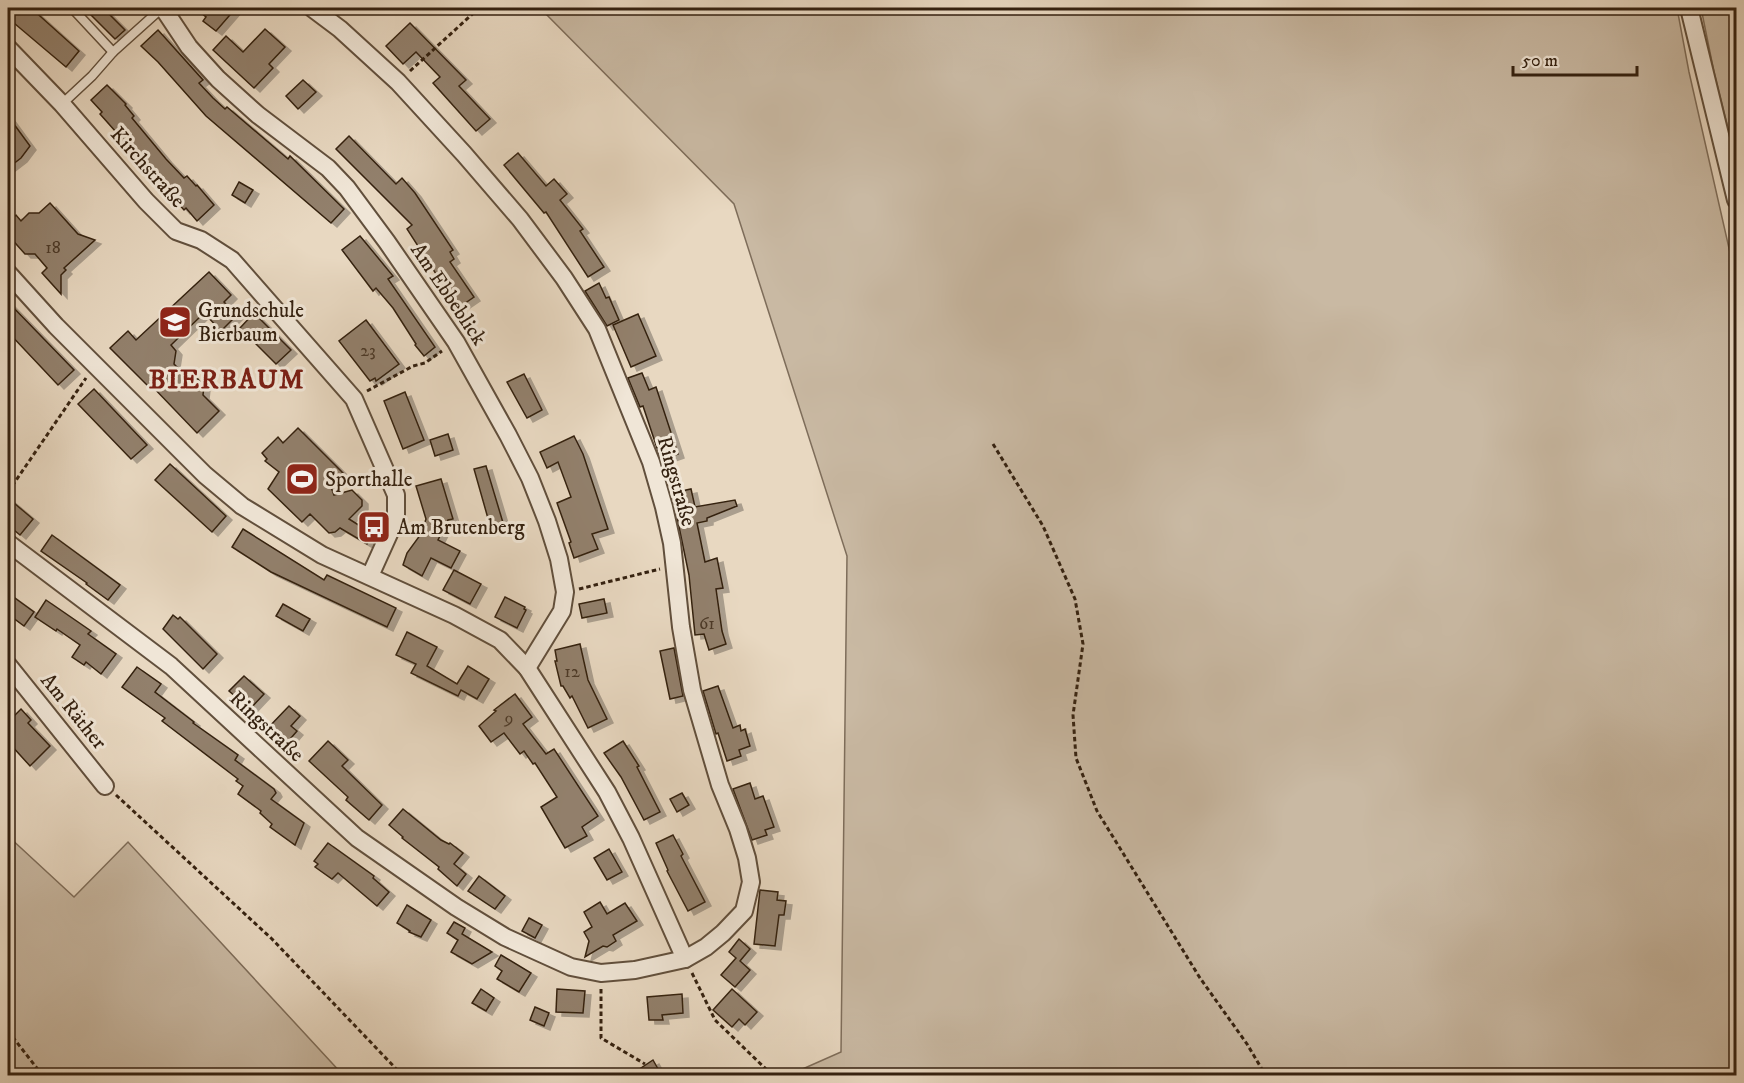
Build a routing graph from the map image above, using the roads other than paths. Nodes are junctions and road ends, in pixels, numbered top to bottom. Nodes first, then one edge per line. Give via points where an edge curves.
1 (72, 8) edge
2 (163, 8) edge
3 (312, 8) edge
4 (1689, 8) edge
5 (8, 48) edge
6 (113, 52) junction
7 (62, 104) junction
8 (1737, 200) edge
9 (8, 273) edge
10 (8, 543) edge
11 (370, 576) junction
12 (8, 664) edge
13 (527, 668) junction
14 (105, 786) road end
15 (685, 959) junction

1 - 6 lane
2 - 6 lane
2 - 13 street, Am Ebbeblick via 189,47 218,79 347,188 456,342 530,478 559,559 565,592 562,611
3 - 15 street, Ringstraße via 398,82 513,211 564,278 597,329 651,462 672,543 692,690 717,776 744,848 751,882 744,911 706,947
4 - 8 street
5 - 7 street, Kirchstraße
6 - 7 lane
7 - 11 street, Kirchstraße via 176,231 201,240 232,260 354,399 396,495 393,525
9 - 11 street via 205,475 242,506 321,555
10 - 15 street, Ringstraße via 171,666 357,838 456,907 505,937 571,967 601,973
11 - 13 street via 501,640
12 - 14 street, Am Räther
13 - 15 street via 607,792

